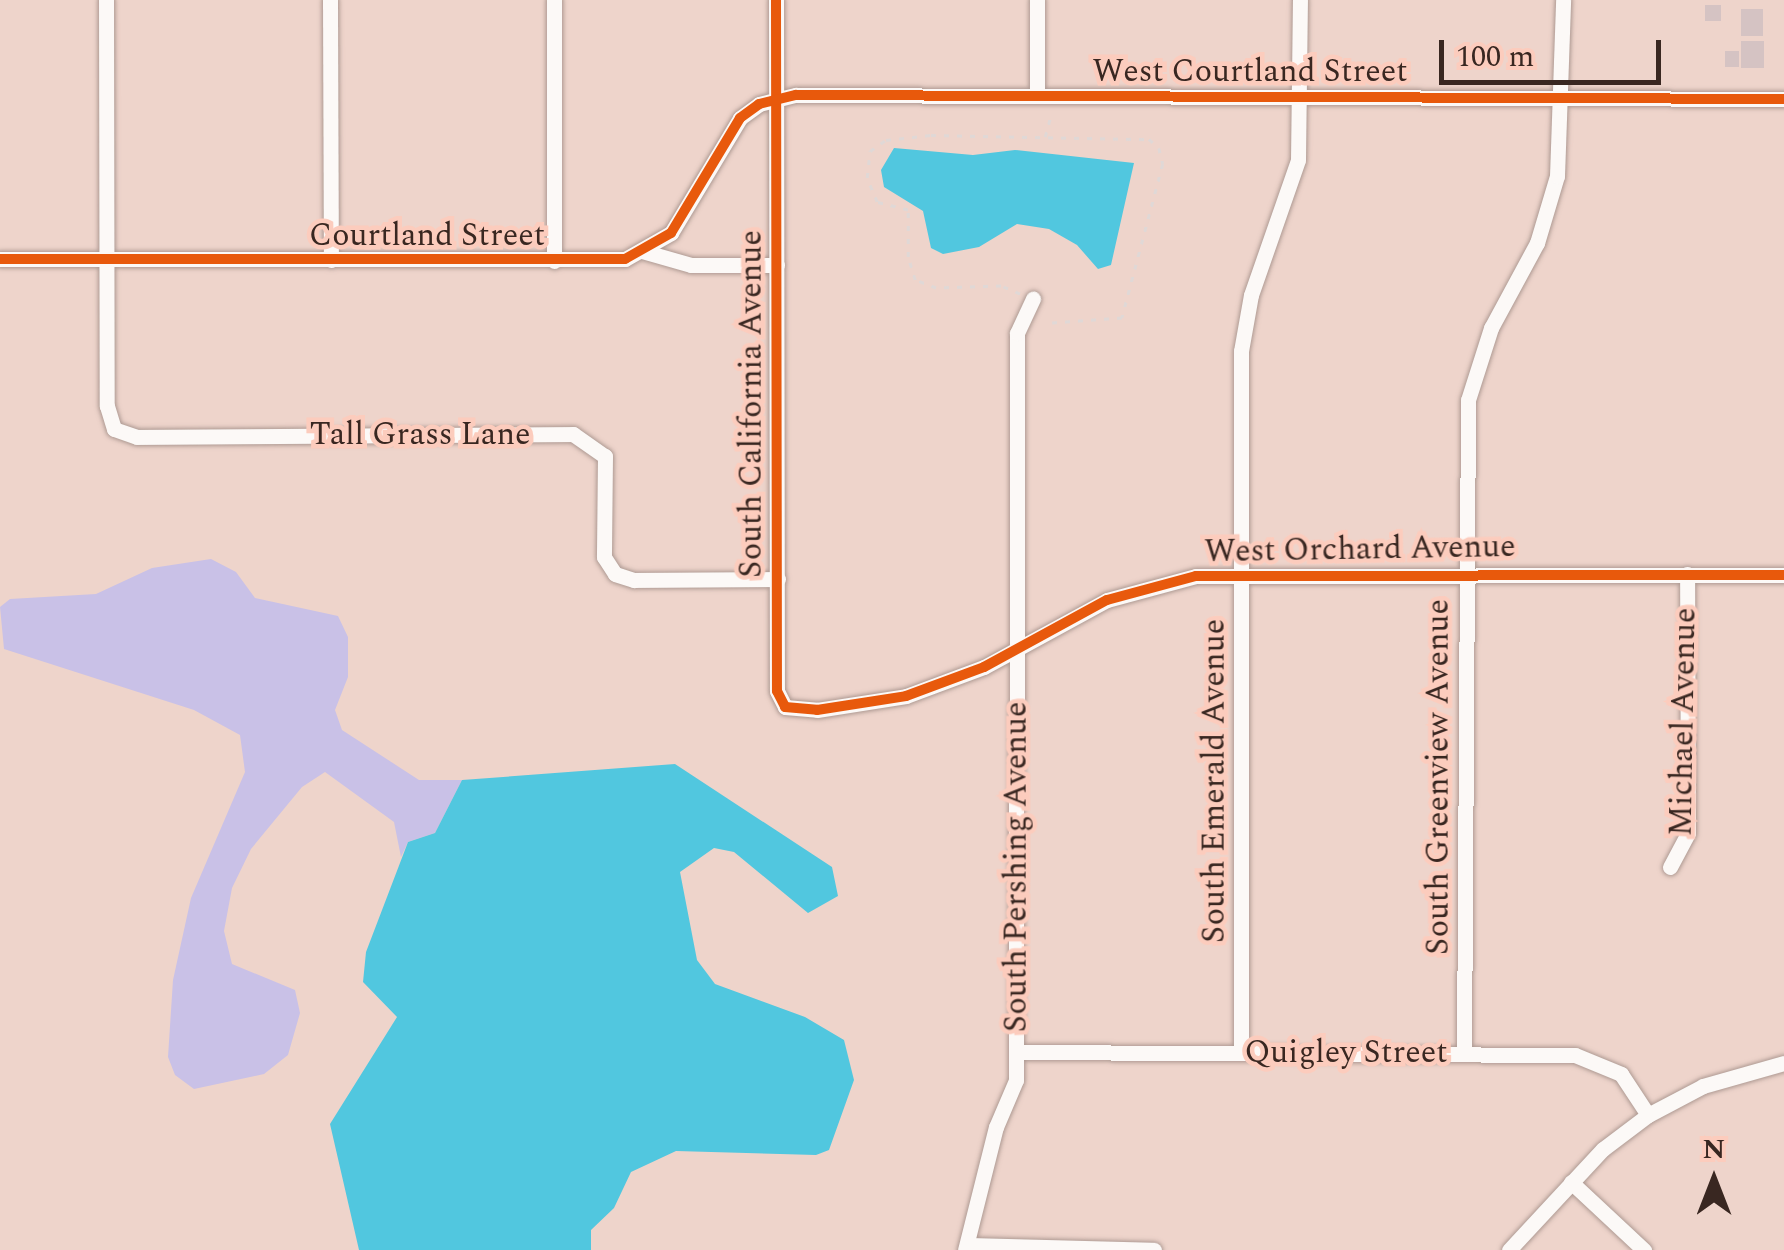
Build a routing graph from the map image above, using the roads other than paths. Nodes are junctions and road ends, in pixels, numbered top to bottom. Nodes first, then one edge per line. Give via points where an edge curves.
1 (106, 0) edge
2 (330, 0) edge
3 (554, 0) edge
4 (776, 0) edge
5 (1037, 0) edge
6 (1300, 0) edge
7 (1563, 0) edge
8 (1037, 95) junction
9 (1300, 98) junction
10 (1564, 98) junction
11 (776, 99) junction
12 (1784, 99) edge
13 (642, 252) junction
14 (0, 259) edge
15 (107, 260) junction
16 (331, 260) junction
17 (554, 261) junction
18 (777, 265) junction
19 (1032, 299) road end
20 (1240, 572) junction
21 (1464, 573) junction
22 (1686, 574) junction
23 (1784, 574) edge
24 (778, 579) junction
25 (1016, 648) junction
26 (784, 707) joint
27 (1670, 867) dead end
28 (1016, 1052) junction
29 (1241, 1052) junction
30 (1464, 1054) junction
31 (1784, 1064) edge
32 (1648, 1116) junction
33 (1571, 1182) junction
34 (966, 1248) edge
35 (1154, 1250) edge
36 (1509, 1250) edge
37 (1644, 1250) edge

1 - 15 street
2 - 16 street
3 - 17 street
4 - 11 street, South California Avenue
5 - 8 street
6 - 9 street, South Emerald Avenue
7 - 10 street, South Greenview Avenue
8 - 9 street, West Courtland Street
8 - 11 street, West Courtland Street
9 - 10 street, West Courtland Street
9 - 20 street, South Emerald Avenue via 1290,190 1244,326
10 - 12 street, West Courtland Street
10 - 21 street, South Greenview Avenue via 1549,210 1492,328 1468,400
11 - 13 street via 740,118 680,221
11 - 18 street, South California Avenue
13 - 17 street, Courtland Street via 625,259
13 - 18 street via 691,265
14 - 15 street, Courtland Street
15 - 16 street, Courtland Street
15 - 24 street, Tall Grass Lane via 107,406 114,429 137,437 573,434 606,456 604,557 614,574 634,580
16 - 17 street, Courtland Street
18 - 24 street, South California Avenue
19 - 25 street, South Pershing Avenue via 1017,334
20 - 21 street, West Orchard Avenue
20 - 25 street, West Orchard Avenue via 1136,589
20 - 29 street, South Emerald Avenue
21 - 22 street, West Orchard Avenue
21 - 30 street, South Greenview Avenue
22 - 23 street, West Orchard Avenue
22 - 27 street, Michael Avenue via 1688,833
24 - 26 street, South California Avenue via 777,692
25 - 26 street, West Orchard Avenue via 906,696 816,710
25 - 28 street, South Pershing Avenue
28 - 29 street, Quigley Street
28 - 34 street, South Pershing Avenue via 1016,1080 996,1127
29 - 30 street, Quigley Street
30 - 32 street, Quigley Street via 1598,1059 1621,1074
31 - 32 street via 1702,1086
32 - 33 street
33 - 36 street
33 - 37 street
34 - 35 street

